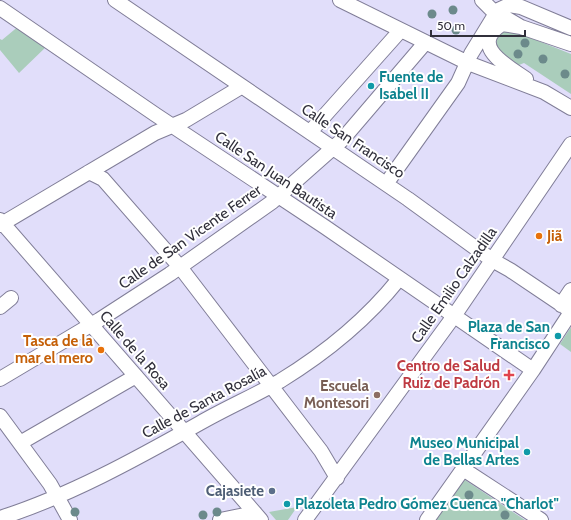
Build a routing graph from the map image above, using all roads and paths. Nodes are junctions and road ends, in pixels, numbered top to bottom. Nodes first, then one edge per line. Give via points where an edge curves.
1 (340, 0) edge
2 (482, 0) edge
3 (123, 2) edge
4 (0, 8) edge
5 (496, 12) junction
6 (521, 27) junction
7 (571, 28) edge
8 (400, 31) junction
9 (425, 43) junction
10 (571, 44) edge
11 (468, 63) junction
12 (241, 87) junction
13 (544, 92) junction
14 (571, 108) edge
15 (171, 125) junction
16 (310, 132) junction
17 (571, 144) edge
18 (332, 148) junction
19 (89, 172) junction
20 (386, 184) junction
21 (278, 197) junction
22 (1, 223) edge
23 (492, 260) junction
24 (180, 267) junction
25 (399, 279) junction
26 (571, 290) edge
27 (568, 309) edge
28 (454, 316) junction
29 (92, 325) junction
30 (533, 370) junction
31 (136, 376) junction
32 (0, 379) edge
33 (271, 386) junction
34 (0, 416) edge
35 (185, 432) junction
36 (20, 442) junction
37 (463, 469) junction
38 (337, 478) junction
39 (58, 496) junction
40 (258, 516) edge
41 (9, 517) edge
42 (70, 520) edge
43 (220, 520) edge
44 (305, 520) edge
45 (427, 520) edge
46 (541, 520) edge

1 - 8 street
2 - 5 street
3 - 12 street, Calle San Francisco
4 - 15 street, Calle San Juan Bautista
5 - 6 street
5 - 7 street via 509,5 521,6
5 - 11 street
6 - 10 street
6 - 13 street via 502,24 491,36 488,46 491,54 498,60
8 - 9 street
8 - 16 street
9 - 11 street
9 - 18 street, Calle de San Vicente Ferrer via 342,140
11 - 13 street
11 - 20 street via 458,83
12 - 15 street via 186,120
12 - 16 street, Calle San Francisco
13 - 14 street
15 - 19 street
15 - 21 street, Calle San Juan Bautista
16 - 18 street, Calle San Francisco
17 - 23 street, Calle Emilio Calzadilla
18 - 20 street, Calle San Francisco
18 - 21 street, Calle de San Vicente Ferrer
19 - 22 street
19 - 24 street via 102,179
20 - 23 street, Calle San Francisco
21 - 24 street, Calle de San Vicente Ferrer
21 - 25 street, Calle San Juan Bautista
22 - 29 street, Calle de la Rosa
23 - 27 street, Calle San Francisco
23 - 28 street, Calle Emilio Calzadilla
24 - 29 street, Calle de San Vicente Ferrer
24 - 33 street
25 - 28 street, Calle San Juan Bautista
25 - 33 street, Calle de Santa Rosalía via 376,306 340,337
26 - 27 street
27 - 30 street
28 - 30 street, Calle San Juan Bautista
28 - 38 street, Calle Emilio Calzadilla
29 - 31 street, Calle de la Rosa
29 - 32 street, Calle de San Vicente Ferrer
30 - 37 street
31 - 35 street, Calle de la Rosa
31 - 36 street
33 - 35 street, Calle de Santa Rosalía
33 - 38 street via 321,451
34 - 36 street
35 - 39 street, Calle de Santa Rosalía
35 - 40 street, Calle de la Rosa
36 - 39 street
37 - 45 street
37 - 46 street
38 - 44 street, Calle Emilio Calzadilla
39 - 41 street, Calle de Santa Rosalía
39 - 42 street
40 - 43 street

